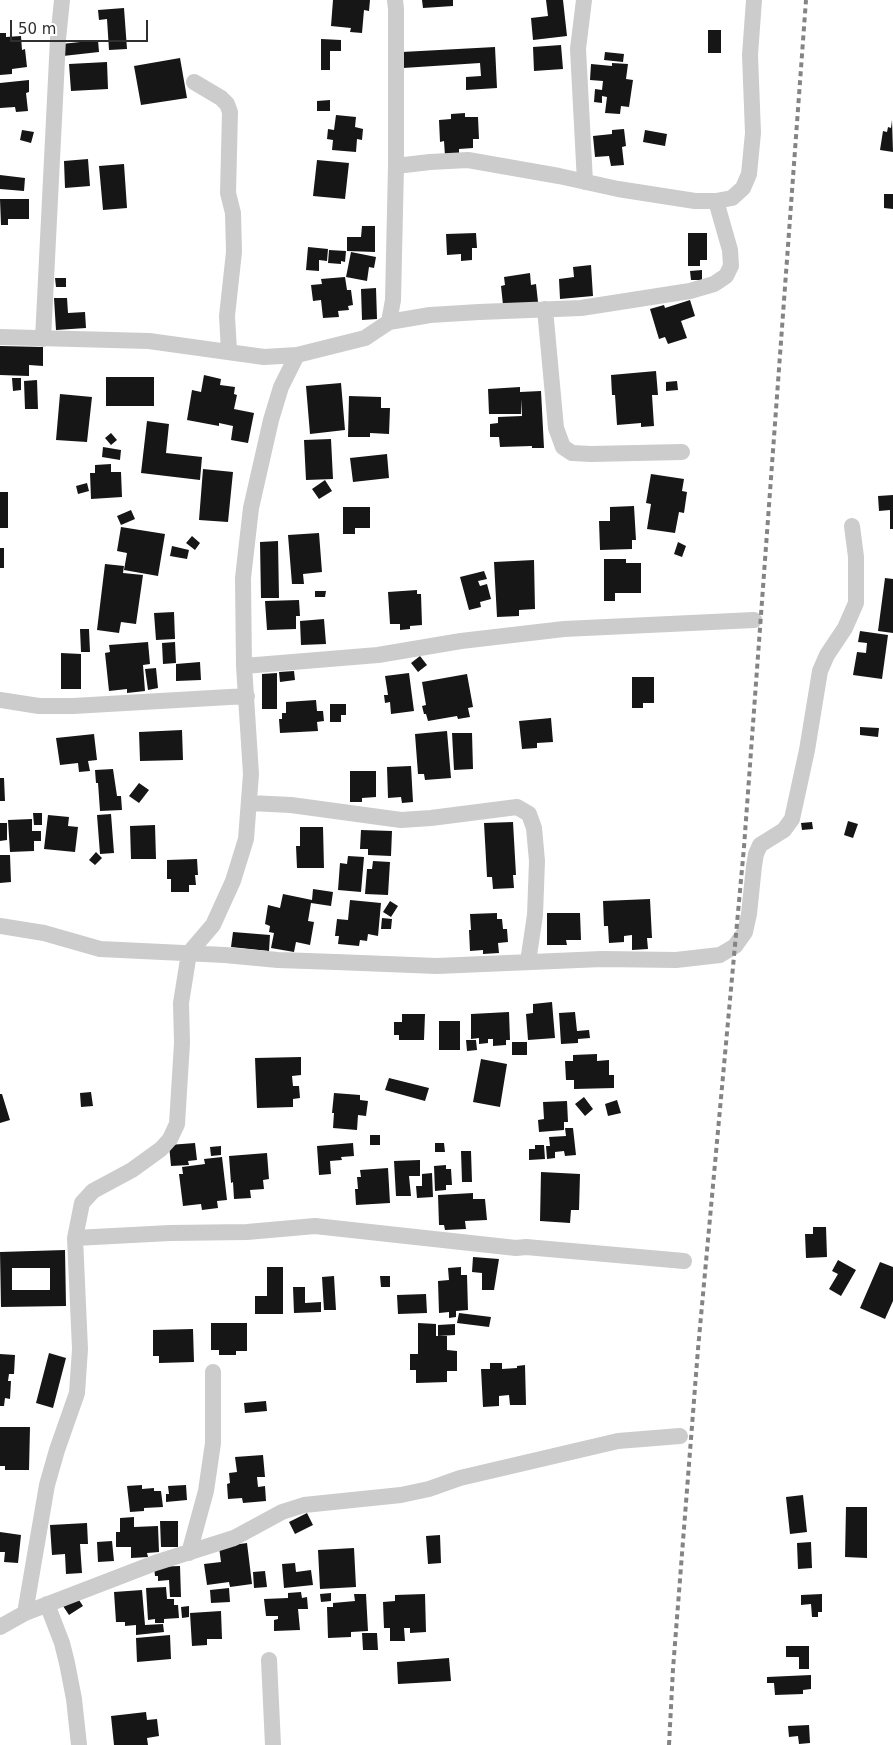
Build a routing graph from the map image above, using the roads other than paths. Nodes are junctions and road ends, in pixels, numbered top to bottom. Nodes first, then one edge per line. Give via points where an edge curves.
1 (62, 0) edge
2 (395, 0) edge
3 (584, 0) edge
4 (754, 0) edge
5 (194, 82) dead end
6 (396, 166) junction
7 (585, 182) junction
8 (716, 201) junction
9 (545, 309) junction
10 (389, 322) junction
11 (0, 337) edge
12 (43, 339) junction
13 (229, 351) junction
14 (297, 355) junction
15 (682, 452) dead end
16 (852, 526) dead end
17 (754, 620) dead end
18 (244, 666) junction
19 (247, 696) junction
20 (0, 700) edge
21 (250, 803) junction
22 (0, 926) edge
23 (189, 953) junction
24 (528, 962) junction
25 (75, 1238) junction
26 (684, 1261) dead end
27 (213, 1372) dead end
28 (680, 1436) dead end
29 (189, 1553) junction
30 (47, 1604) junction
31 (25, 1613) junction
32 (0, 1627) edge
33 (269, 1660) dead end
34 (78, 1745) edge
35 (273, 1745) edge

1 - 12 street
2 - 6 street
3 - 7 street via 578,49
4 - 8 street via 750,55 753,133 749,174 743,188 732,198
5 - 13 street via 221,98 230,112 228,193 233,213 234,252 227,316
6 - 7 street via 468,160
6 - 10 street via 393,300
7 - 8 street via 695,201
8 - 9 street via 730,250 731,266 726,276 714,284 690,291 591,306
9 - 10 street via 430,315
9 - 15 street via 556,428 563,447 572,453 591,454
10 - 14 street via 365,338
11 - 12 street
12 - 13 street via 150,341
13 - 14 street via 264,357
14 - 18 street via 281,387 271,420 251,508 243,578
16 - 24 street via 856,603 820,671 792,818 784,830 760,845 745,932 735,946 720,955 676,960
17 - 18 street via 564,630 461,641 378,655
18 - 19 street
19 - 20 street via 73,706 39,706
19 - 21 street
21 - 23 street via 246,839 233,881 212,925
21 - 24 street via 291,805 401,820 517,807 529,814 534,828 537,860 535,916
22 - 23 street via 44,933 100,949
23 - 24 street via 437,966
23 - 25 street via 181,1003 177,1124 162,1149 93,1191 82,1203
25 - 26 street via 247,1232 315,1226 516,1248
25 - 31 street via 80,1349 77,1393 47,1485
27 - 29 street via 213,1444 206,1491
28 - 29 street via 618,1442 460,1478 401,1495 304,1505 282,1512 234,1538
29 - 30 street
30 - 31 street
30 - 34 street via 67,1663
31 - 32 street
33 - 35 street

